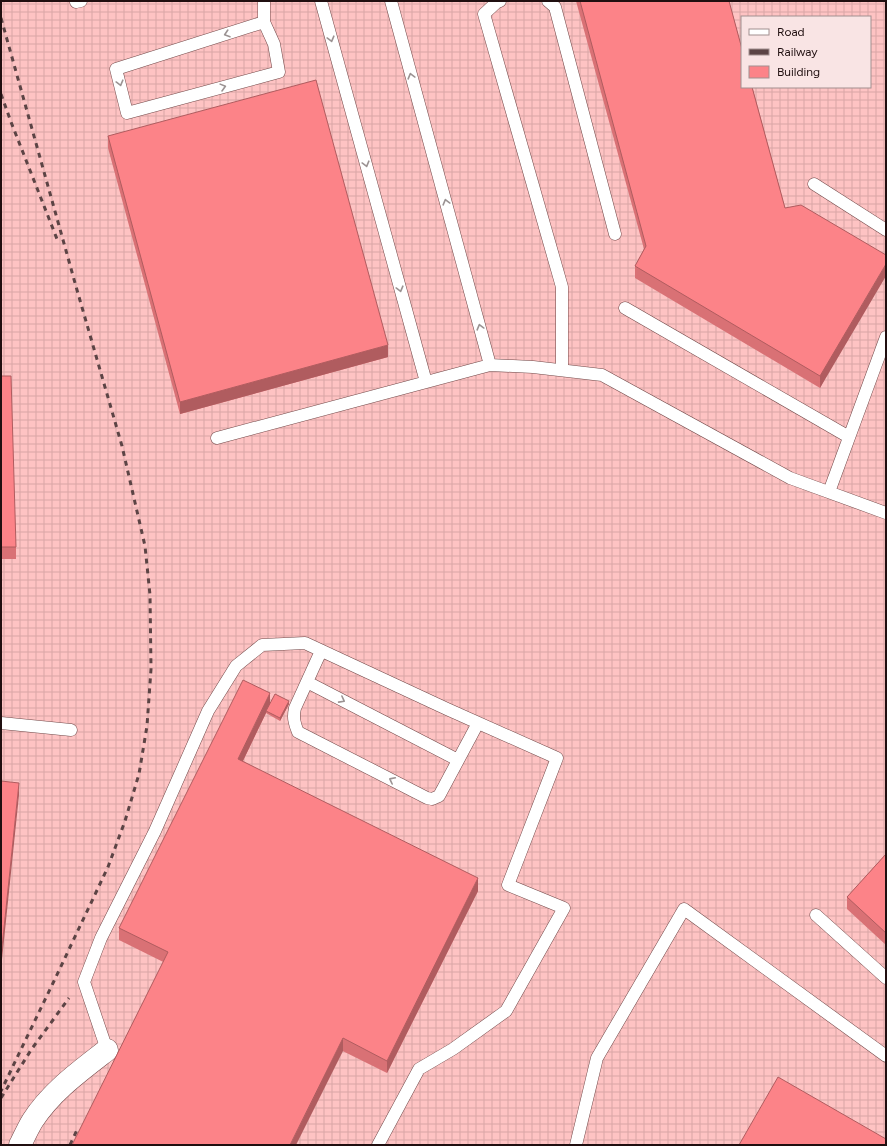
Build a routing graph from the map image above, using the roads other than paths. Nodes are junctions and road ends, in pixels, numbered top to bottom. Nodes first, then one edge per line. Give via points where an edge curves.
1 (264, 1) edge
2 (321, 1) edge
3 (391, 1) edge
4 (500, 1) edge
5 (548, 1) edge
6 (264, 22) junction
7 (814, 184) dead end
8 (886, 230) edge
9 (615, 234) dead end
10 (625, 308) dead end
11 (886, 338) edge
12 (490, 365) junction
13 (562, 370) junction
14 (426, 382) junction
15 (849, 437) junction
16 (218, 438) dead end
17 (829, 492) junction
18 (886, 513) edge
19 (321, 651) junction
20 (307, 682) junction
21 (1, 723) edge
22 (478, 723) junction
23 (71, 730) dead end
24 (458, 760) junction
25 (816, 915) dead end
26 (886, 978) edge
27 (107, 1050) joint
28 (886, 1056) edge
29 (20, 1145) edge
30 (378, 1145) edge
31 (576, 1145) edge

1 - 6 lane
2 -> 14 lane
12 -> 3 lane
4 - 13 lane via 484,14 562,287
5 - 9 lane via 555,7
6 -> 6 lane via 116,70 128,113 279,72 274,44
7 - 8 lane
10 - 15 lane
11 - 15 lane
12 - 13 lane
12 - 14 lane
13 - 17 lane via 602,375 790,478
14 - 16 lane
15 - 17 lane
17 - 18 lane
19 - 20 lane
19 - 22 lane
19 - 27 lane via 305,643 262,644 236,666 208,711 155,831 101,938 84,982
20 -> 24 lane
24 -> 20 lane via 439,796 432,799 298,732 294,724 294,712
21 - 23 lane
22 - 24 lane
22 - 30 lane via 558,758 508,885 564,908 506,1011 453,1050 420,1069
25 - 26 lane
27 - 29 street via 66,1082 45,1104 32,1121
28 - 31 lane via 684,909 597,1058

